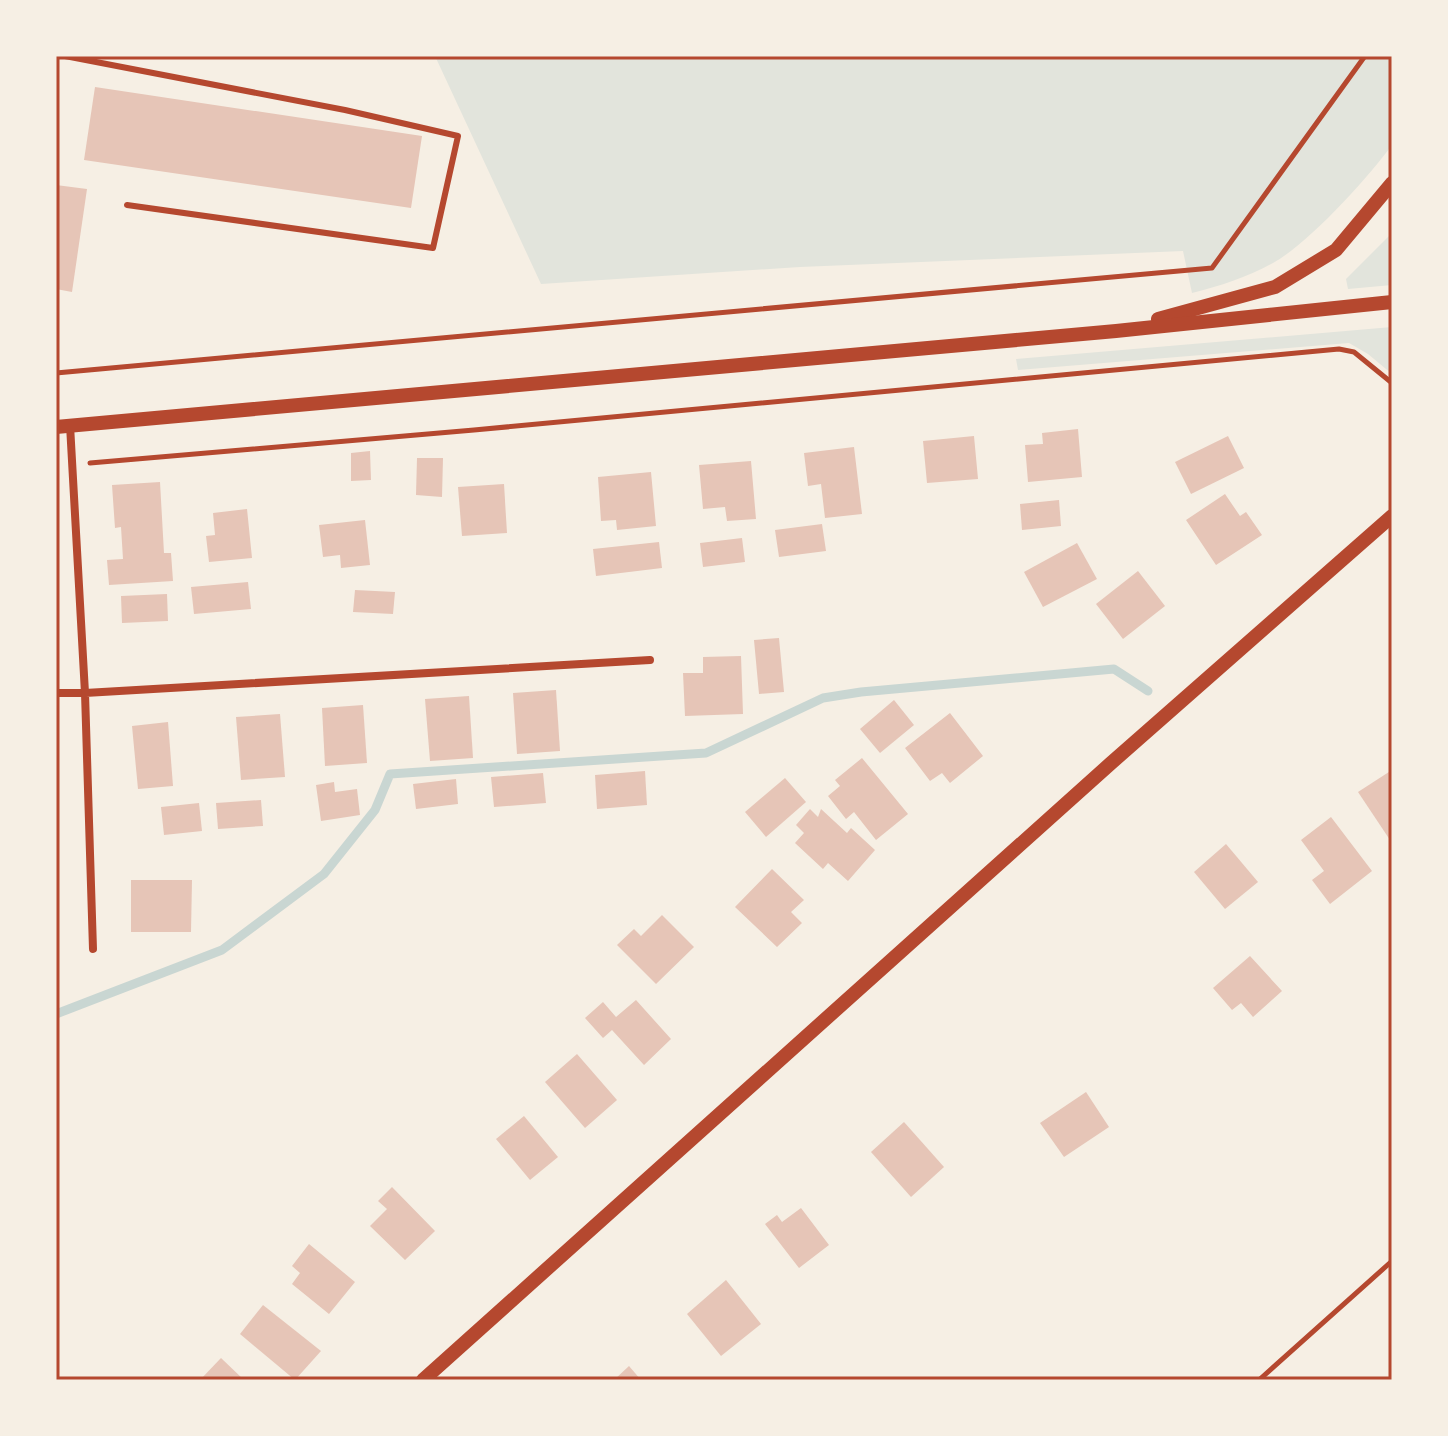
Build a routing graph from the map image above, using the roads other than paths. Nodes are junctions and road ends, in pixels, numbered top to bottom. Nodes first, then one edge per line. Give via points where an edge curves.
1 (65, 56) edge
2 (1392, 183) edge
3 (127, 205) dead end
4 (1392, 302) edge
5 (1116, 331) junction
6 (63, 426) edge
7 (1392, 516) edge
8 (650, 660) dead end
9 (56, 693) edge
10 (85, 693) junction
11 (93, 949) dead end
12 (423, 1380) edge

1 - 3 lane via 458,136 433,248
2 - 5 street via 1336,250 1275,287
4 - 5 street
5 - 6 street
6 - 10 street via 72,465
7 - 12 street
8 - 10 street
9 - 10 street
10 - 11 street

